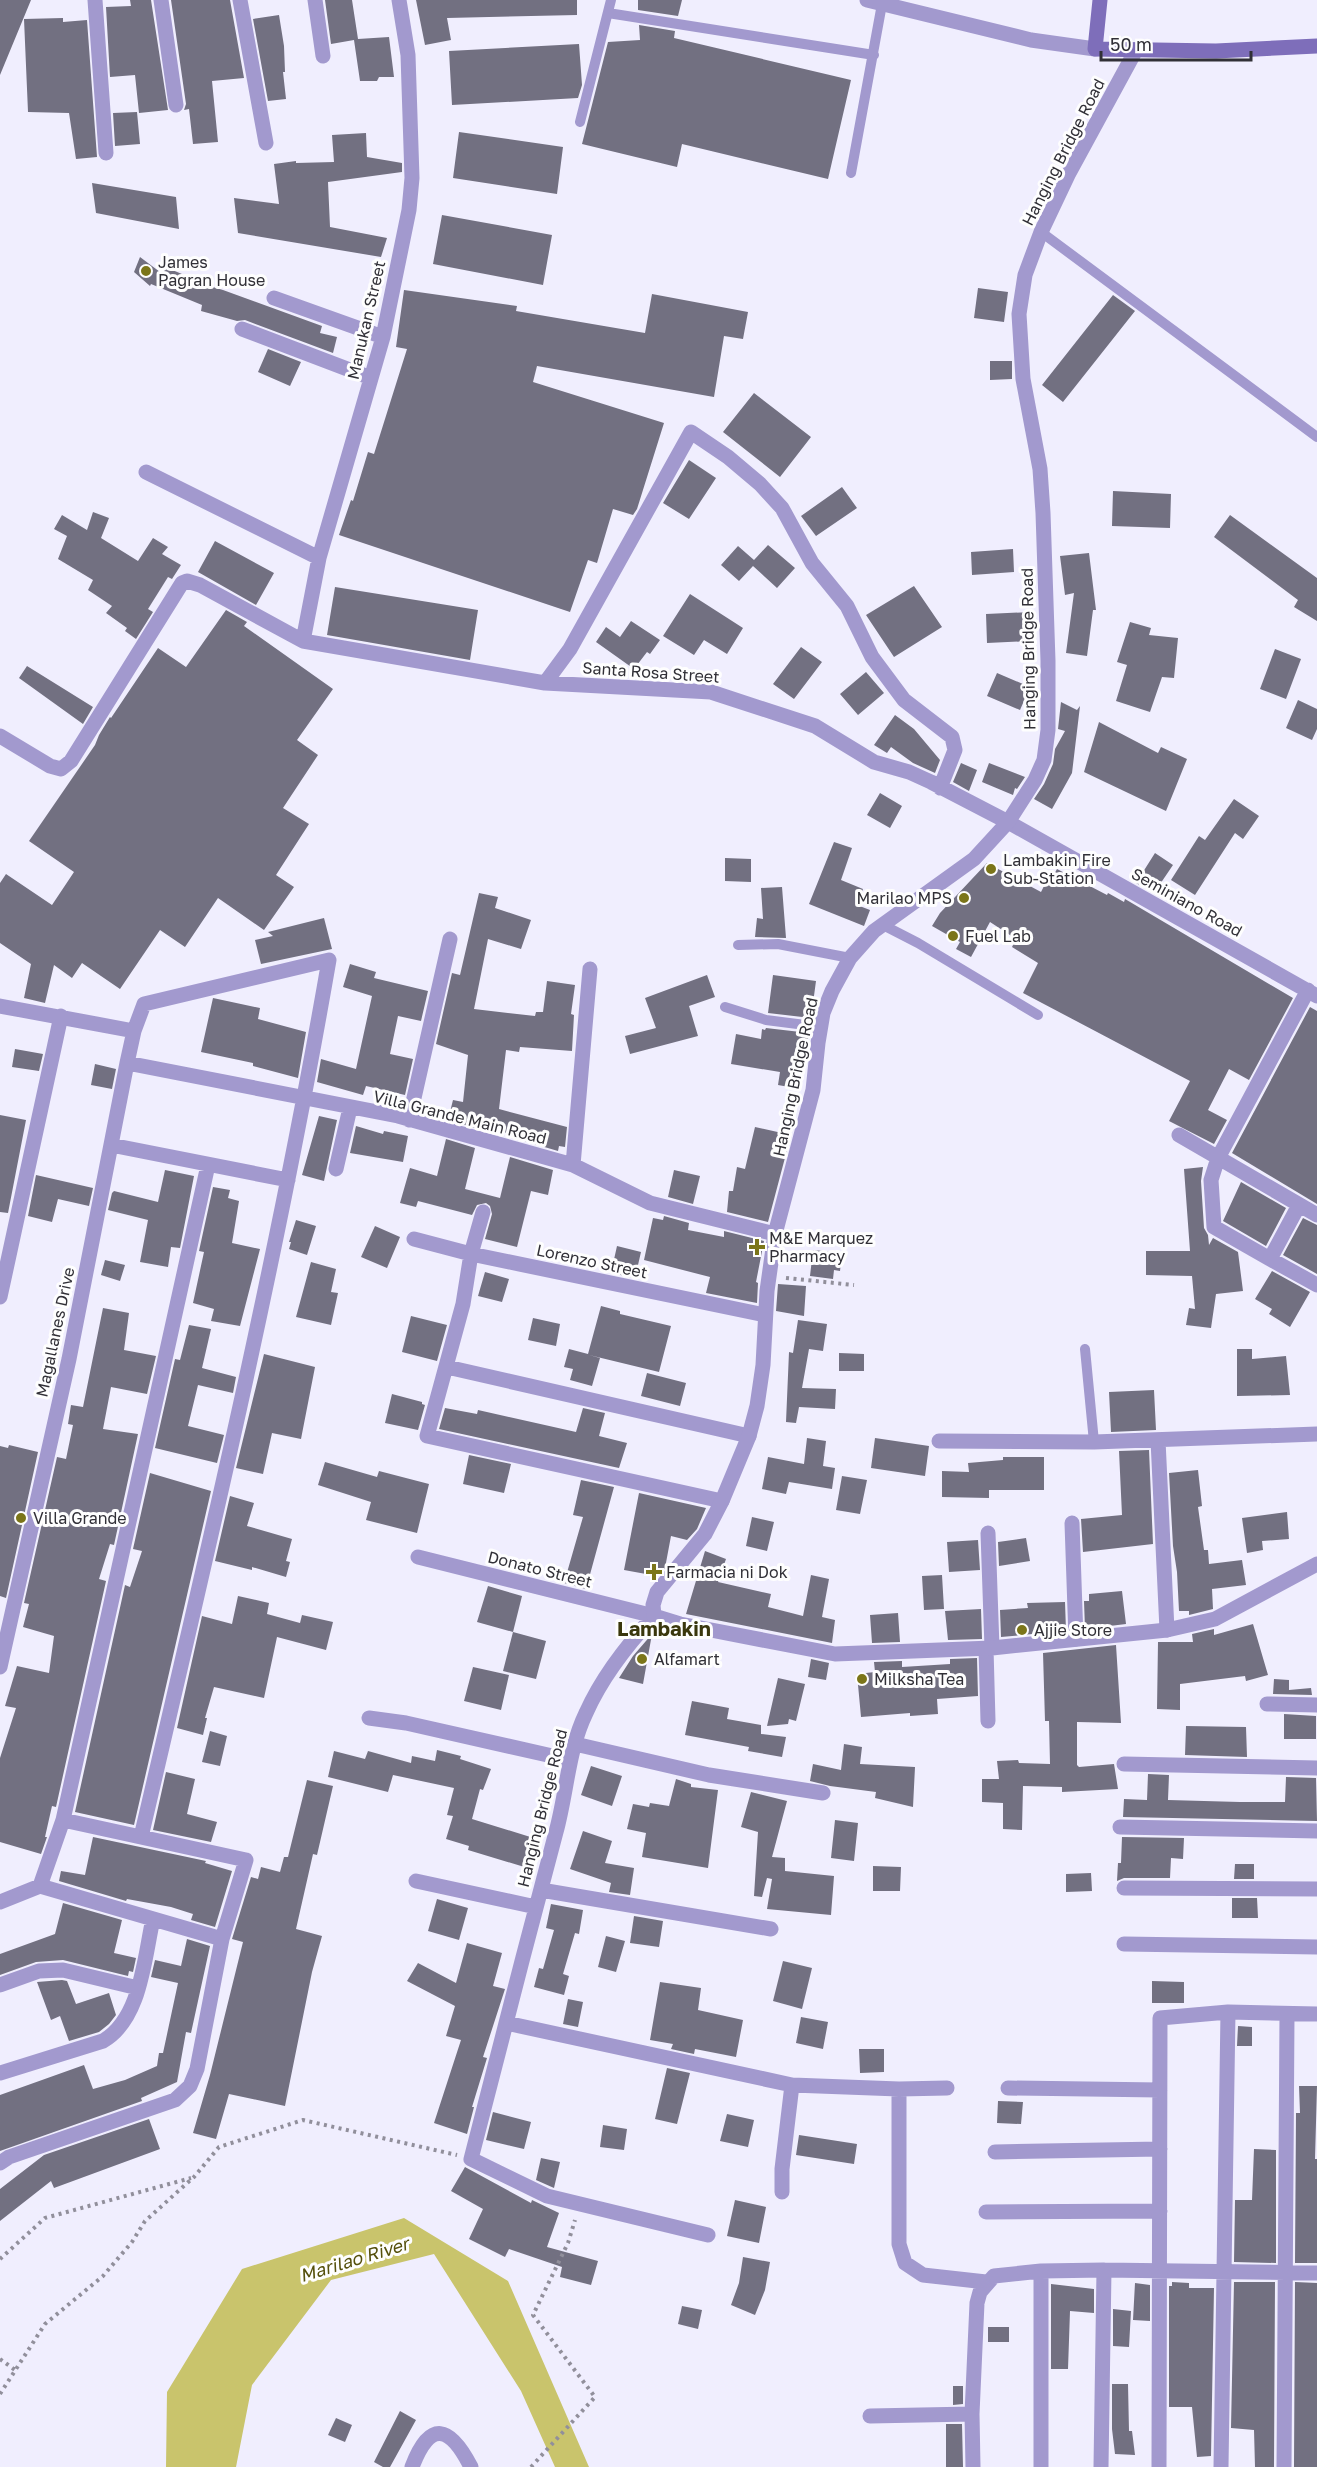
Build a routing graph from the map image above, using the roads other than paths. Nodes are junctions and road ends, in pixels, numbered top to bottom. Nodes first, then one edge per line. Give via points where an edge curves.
1 (95, 0) edge
2 (161, 0) edge
3 (240, 0) edge
4 (315, 0) edge
5 (399, 0) edge
6 (611, 0) edge
7 (1100, 0) edge
8 (875, 2) edge
9 (608, 13) junction
10 (1317, 46) edge
11 (1095, 49) junction
12 (1136, 50) junction
13 (874, 55) junction
14 (323, 56) dead end
15 (176, 105) dead end
16 (580, 122) dead end
17 (266, 143) dead end
18 (106, 153) dead end
19 (851, 173) dead end
20 (1041, 232) junction
21 (274, 298) dead end
22 (242, 328) dead end
23 (383, 337) junction
24 (371, 378) junction
25 (1317, 437) edge
26 (146, 472) dead end
27 (319, 558) junction
28 (303, 641) junction
29 (545, 682) junction
30 (0, 736) edge
31 (940, 788) junction
32 (1008, 822) junction
33 (883, 925) junction
34 (450, 939) dead end
35 (738, 945) dead end
36 (850, 958) junction
37 (590, 969) dead end
38 (1312, 993) edge
39 (0, 1006) edge
40 (725, 1006) dead end
41 (1038, 1015) dead end
42 (61, 1016) junction
43 (821, 1027) junction
44 (134, 1030) junction
45 (127, 1063) junction
46 (305, 1099) junction
47 (350, 1108) junction
48 (409, 1119) junction
49 (1179, 1135) dead end
50 (111, 1145) junction
51 (1218, 1158) junction
52 (208, 1165) junction
53 (573, 1165) junction
54 (336, 1168) dead end
55 (288, 1180) junction
56 (1299, 1205) junction
57 (483, 1212) dead end
58 (1317, 1215) edge
59 (775, 1234) junction
60 (414, 1239) dead end
61 (471, 1254) junction
62 (1270, 1259) junction
63 (1317, 1285) edge
64 (0, 1297) edge
65 (765, 1315) junction
66 (1085, 1348) dead end
67 (447, 1366) junction
68 (1317, 1434) edge
69 (749, 1436) junction
70 (1158, 1440) junction
71 (939, 1442) dead end
72 (1094, 1442) junction
73 (722, 1501) junction
74 (1072, 1523) dead end
75 (988, 1533) dead end
76 (418, 1557) dead end
77 (1317, 1564) edge
78 (654, 1616) junction
79 (1167, 1630) junction
80 (1076, 1639) junction
81 (989, 1648) junction
82 (0, 1667) edge
83 (1267, 1704) dead end
84 (1317, 1705) edge
85 (369, 1718) dead end
86 (988, 1721) dead end
87 (575, 1744) junction
88 (570, 1760) junction
89 (1124, 1764) dead end
90 (1317, 1768) edge
91 (823, 1793) dead end
92 (63, 1820) junction
93 (1120, 1827) dead end
94 (1317, 1831) edge
95 (141, 1837) junction
96 (416, 1881) dead end
97 (40, 1886) junction
98 (1124, 1888) dead end
99 (1317, 1889) edge
100 (541, 1890) junction
101 (0, 1902) edge
102 (536, 1907) junction
103 (153, 1919) junction
104 (771, 1929) dead end
105 (222, 1939) junction
106 (1124, 1944) dead end
107 (1317, 1947) edge
108 (0, 1985) edge
109 (138, 1988) junction
110 (1228, 2012) junction
111 (1287, 2014) junction
112 (1317, 2014) edge
113 (506, 2023) junction
114 (0, 2073) edge
115 (792, 2085) junction
116 (947, 2088) dead end
117 (1008, 2088) dead end
118 (899, 2089) junction
119 (1160, 2090) junction
120 (1160, 2149) junction
121 (995, 2152) dead end
122 (0, 2163) edge
123 (782, 2192) dead end
124 (1160, 2211) junction
125 (986, 2212) dead end
126 (708, 2235) dead end
127 (1041, 2271) junction
128 (1104, 2271) junction
129 (1160, 2272) junction
130 (1224, 2272) junction
131 (1317, 2273) edge
132 (1285, 2274) junction
133 (986, 2282) junction
134 (972, 2414) junction
135 (870, 2416) dead end
136 (412, 2467) edge
137 (471, 2467) edge
138 (973, 2467) edge
139 (1041, 2467) edge
140 (1101, 2467) edge
141 (1159, 2467) edge
142 (1221, 2467) edge
143 (1284, 2467) edge

1 - 18 street
2 - 15 street
3 - 17 street
4 - 14 street
5 - 23 street, Manukan Street via 408,55 412,178
6 - 9 lane
7 - 11 main road
8 - 11 street via 1031,40
8 - 13 lane
9 - 13 lane
9 - 16 lane
10 - 12 main road
11 - 12 main road
12 - 20 street, Hanging Bridge Road
13 - 19 lane
20 - 25 lane
20 - 32 street, Hanging Bridge Road via 1025,275 1019,314 1023,379 1040,468 1048,729 1044,760
21 - 23 street
22 - 24 street
23 - 24 street, Manukan Street
24 - 27 street, Manukan Street
26 - 27 street
27 - 28 street, Manukan Street
28 - 29 street, Santa Rosa Street
28 - 30 street, Santa Rosa Street via 187,581 182,583 61,770
29 - 31 street, Santa Rosa Street via 711,692 815,726 874,762 909,772
29 - 31 street via 570,649 692,432 744,470 782,508 812,563 847,606 878,666 904,700 951,737 955,750
31 - 32 street, Santa Rosa Street
32 - 33 street, Hanging Bridge Road via 974,859
32 - 38 street, Seminiano Road
33 - 36 street, Hanging Bridge Road
33 - 41 lane
34 - 48 street
35 - 36 lane via 778,944
36 - 43 street, Hanging Bridge Road via 832,991
37 - 53 street
38 - 51 street
39 - 42 street
40 - 43 lane via 766,1020
42 - 44 street
42 - 64 street
43 - 59 street, Hanging Bridge Road via 813,1090
44 - 45 street, Magallanes Drive
44 - 46 street, Magallanes Drive via 144,1004 329,960
45 - 46 street, Villa Grande Main Road
45 - 50 street, Magallanes Drive
46 - 47 street, Villa Grande Main Road
46 - 55 street
47 - 48 street, Villa Grande Main Road
47 - 54 street
48 - 53 street, Villa Grande Main Road
49 - 51 street
50 - 52 street
50 - 82 street, Magallanes Drive via 69,1359
51 - 56 street
51 - 62 street via 1211,1180 1214,1227
52 - 55 street
52 - 92 street
53 - 59 street, Villa Grande Main Road via 650,1203
55 - 95 street via 237,1424
56 - 58 street
56 - 62 street
57 - 61 street
59 - 65 street, Hanging Bridge Road
60 - 61 street, Lorenzo Street
61 - 65 street, Lorenzo Street
61 - 67 street
62 - 63 street
65 - 69 street, Hanging Bridge Road via 759,1396
66 - 72 lane
67 - 69 street
67 - 73 street via 428,1436
68 - 70 street
69 - 73 street, Hanging Bridge Road
70 - 72 street
70 - 79 street
71 - 72 street
73 - 78 street, Hanging Bridge Road via 705,1534 657,1592
74 - 80 street
75 - 81 street
76 - 78 street, Donato Street
77 - 79 street, Donato Street via 1215,1619
78 - 81 street, Donato Street via 835,1654
78 - 87 street, Hanging Bridge Road via 629,1643 594,1695
79 - 80 street, Donato Street
80 - 81 street, Donato Street
81 - 86 street
83 - 84 street
85 - 88 street
87 - 88 street, Hanging Bridge Road
87 - 91 street via 709,1775
88 - 100 street, Hanging Bridge Road
89 - 90 street
92 - 95 street
92 - 97 street
93 - 94 street
95 - 105 street via 246,1860
96 - 102 street
97 - 101 street
97 - 103 street
98 - 99 street
100 - 102 street, Hanging Bridge Road
100 - 104 street
102 - 113 street, Hanging Bridge Road
103 - 105 street
103 - 109 street
105 - 122 street via 197,2069 183,2095
106 - 107 street
108 - 109 street via 39,1971 63,1970
109 - 114 street via 126,2019 115,2034
110 - 111 street
110 - 119 street via 1160,2018
110 - 130 street
111 - 112 street
111 - 132 street
113 - 115 street
113 - 126 street, Hanging Bridge Road via 471,2158 547,2196
115 - 118 street
115 - 123 street
116 - 118 street
117 - 119 street
118 - 133 street via 899,2244 905,2263 923,2275
119 - 120 street
120 - 121 street
120 - 124 street
124 - 125 street
124 - 129 street
127 - 128 street
127 - 133 street via 994,2276
127 - 139 street
128 - 129 street
128 - 140 street
129 - 130 street
129 - 141 street
130 - 132 street
130 - 142 street
131 - 132 street
132 - 143 street
133 - 134 street via 977,2304
134 - 135 street
134 - 138 street
136 - 137 street via 423,2443 430,2435 440,2433 460,2446

